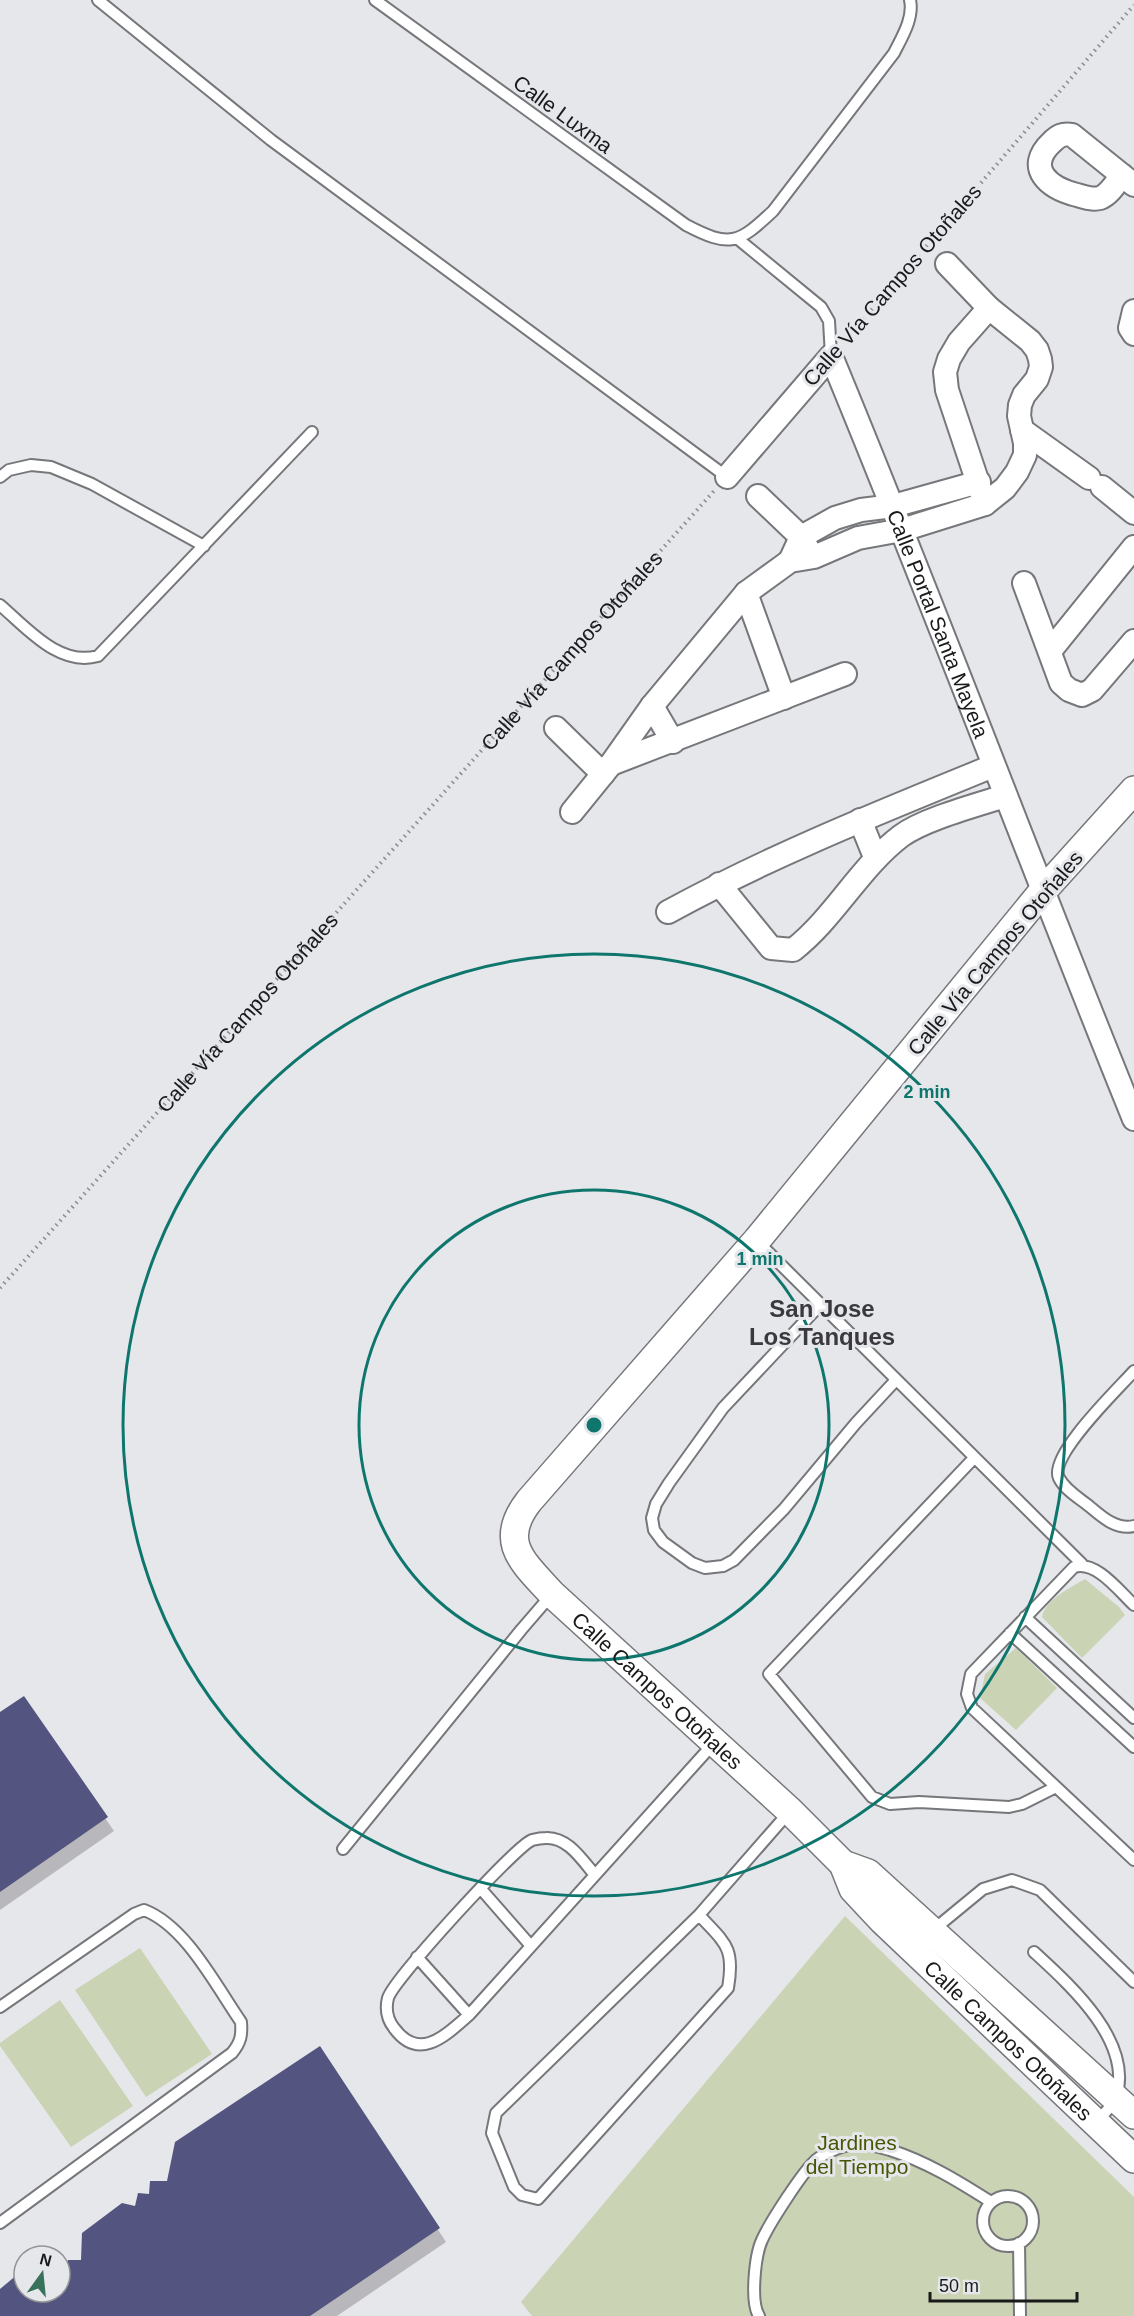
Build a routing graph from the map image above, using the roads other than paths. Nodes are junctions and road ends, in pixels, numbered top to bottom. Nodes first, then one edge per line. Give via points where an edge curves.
1 (98, 0) edge
2 (375, 0) edge
3 (910, 0) edge
4 (738, 239) junction
5 (947, 264) dead end
6 (989, 308) junction
7 (1134, 311) edge
8 (1134, 334) edge
9 (831, 356) junction
10 (1022, 430) junction
11 (312, 432) dead end
12 (0, 477) edge
13 (727, 477) joint
14 (982, 493) junction
15 (758, 496) dead end
16 (893, 506) junction
17 (1134, 513) edge
18 (902, 530) junction
19 (801, 537) junction
20 (204, 546) junction
21 (1134, 547) edge
22 (814, 557) junction
23 (790, 561) junction
24 (1024, 583) dead end
25 (746, 593) junction
26 (0, 605) edge
27 (1134, 641) edge
28 (1050, 651) junction
29 (845, 674) dead end
30 (784, 698) junction
31 (652, 706) junction
32 (555, 728) dead end
33 (673, 742) junction
34 (993, 766) junction
35 (607, 769) junction
36 (1134, 790) edge
37 (1005, 796) junction
38 (572, 812) dead end
39 (860, 820) junction
40 (876, 857) junction
41 (719, 884) junction
42 (1042, 892) junction
43 (668, 912) dead end
44 (1134, 1119) edge
45 (757, 1240) junction
46 (820, 1305) junction
47 (1134, 1371) edge
48 (896, 1380) junction
49 (974, 1458) junction
50 (529, 1500) joint
51 (1134, 1526) edge
52 (1083, 1564) junction
53 (552, 1594) junction
54 (1134, 1605) edge
55 (1025, 1617) junction
56 (1010, 1633) junction
57 (1134, 1718) edge
58 (714, 1743) junction
59 (1134, 1746) edge
60 (1056, 1787) junction
61 (790, 1811) junction
62 (343, 1849) dead end
63 (1134, 1860) edge
64 (595, 1875) junction
65 (481, 1889) junction
66 (699, 1915) junction
67 (924, 1941) junction
68 (531, 1947) junction
69 (1034, 1952) dead end
70 (417, 1957) junction
71 (1134, 1982) edge
72 (0, 2007) edge
73 (469, 2015) junction
74 (1125, 2107) edge
75 (1096, 2123) junction
76 (1134, 2159) edge
77 (991, 2202) junction
78 (0, 2223) edge
79 (1019, 2242) junction
80 (759, 2316) edge
81 (1020, 2316) edge

1 - 13 lane via 271,140
2 - 4 lane, Calle Luxma via 686,225 706,236
3 - 4 lane via 907,27 894,53 773,211
4 - 9 lane via 821,307 829,321
5 - 6 street
6 - 10 street via 1030,341 1040,359 1037,379 1020,405
6 - 14 street via 959,342 945,372 947,390
7 - 8 street via 1130,328
9 - 13 street, Calle Vía Campos Otoñales
9 - 16 street, Calle Portal Santa Mayela
10 - 14 street via 1025,455 1017,472 1005,488
10 - 17 street
11 - 20 lane
12 - 20 lane via 9,470 31,465 51,467 92,484
14 - 16 street
14 - 18 street
15 - 19 street
16 - 18 street, Calle Portal Santa Mayela
16 - 19 street via 835,518
18 - 22 street via 858,538
18 - 34 street, Calle Portal Santa Mayela
19 - 22 street
19 - 23 street
20 - 26 lane via 98,656 77,658 50,647
21 - 28 street
22 - 23 street
23 - 25 street
24 - 28 street
25 - 30 street
25 - 31 street
27 - 28 street via 1092,690 1082,695 1061,683
29 - 30 street
30 - 33 street
31 - 33 street
31 - 35 street
32 - 35 street
33 - 35 street
34 - 37 street, Calle Portal Santa Mayela
34 - 39 street
35 - 38 street
36 - 42 street, Calle Vía Campos Otoñales
37 - 40 street via 903,834
37 - 42 street, Calle Portal Santa Mayela
39 - 40 street
39 - 41 street
40 - 41 street via 830,914 793,950 771,948
41 - 43 street
42 - 44 street, Calle Portal Santa Mayela
42 - 45 street, Calle Vía Campos Otoñales
45 - 46 lane
45 - 50 street, Calle Vía Campos Otoñales
46 - 48 lane
46 - 48 lane via 723,1408 669,1483 652,1518 654,1530 663,1542 705,1568 735,1560
47 - 51 lane via 1069,1444 1057,1473 1064,1485 1103,1518 1125,1527
48 - 49 lane
49 - 52 lane
49 - 60 lane via 769,1674 872,1797 890,1804 1009,1807
50 - 53 street, Calle Campos Otoñales via 515,1523 516,1549
52 - 54 lane
52 - 55 lane via 1074,1567
53 - 58 street, Calle Campos Otoñales
53 - 62 lane
55 - 56 lane
55 - 57 lane
56 - 59 lane
56 - 60 lane via 971,1674 967,1694 972,1708
58 - 61 street, Calle Campos Otoñales
58 - 64 lane
60 - 63 lane
61 - 66 lane
61 - 67 street, Calle Campos Otoñales via 843,1864 853,1889
64 - 65 lane via 572,1848 548,1837 526,1844
64 - 68 lane
65 - 68 lane
65 - 70 lane
66 - 66 lane via 496,2113 492,2133 514,2187 522,2195 538,2199 728,1988 732,1965 726,1945
67 - 71 lane via 983,1889 1012,1880 1040,1890
67 - 74 street, Calle Campos Otoñales
67 - 75 street, Calle Campos Otoñales
68 - 73 lane
69 - 74 lane via 1065,1981 1113,2039
70 - 73 lane
70 - 73 lane via 388,1999 388,2021 398,2033 410,2044 427,2045
72 - 78 lane via 144,1910 159,1916 182,1936 241,2022 242,2034 232,2053
74 - 75 lane
75 - 76 street, Calle Campos Otoñales
77 - 79 lane via 983,2223 989,2238 1004,2245
77 - 79 lane via 1013,2197 1030,2210 1032,2225
77 - 80 lane via 944,2172 911,2157 857,2144 837,2149 816,2160 761,2241 754,2289
79 - 81 lane

